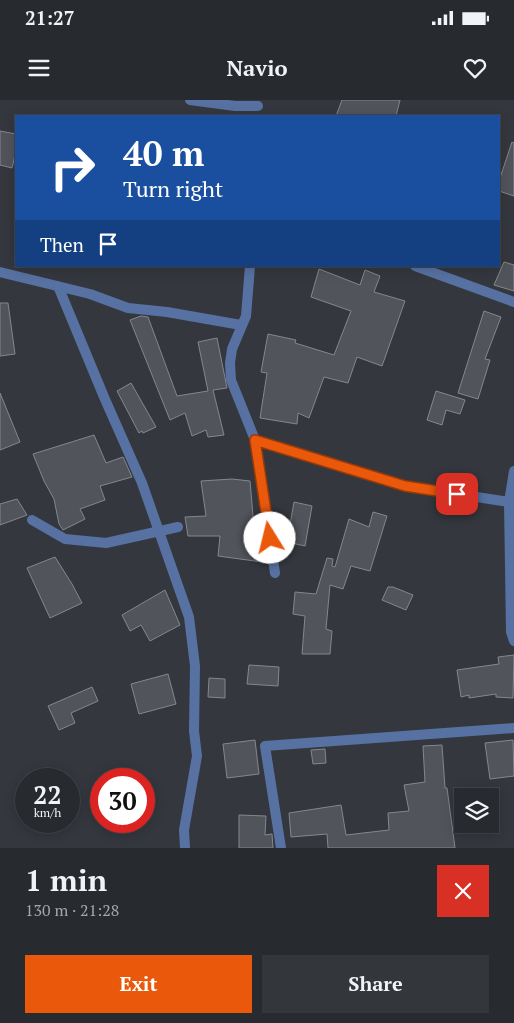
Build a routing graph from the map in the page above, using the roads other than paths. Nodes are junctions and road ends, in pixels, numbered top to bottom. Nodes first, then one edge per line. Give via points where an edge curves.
1 (190, 100) edge
2 (257, 103) edge
3 (250, 267) edge
4 (418, 267) edge
5 (0, 272) edge
6 (58, 286) junction
7 (514, 302) edge
8 (241, 325) junction
9 (255, 440) junction
10 (514, 471) edge
11 (509, 502) junction
12 (32, 520) dead end
13 (178, 527) dead end
14 (159, 531) junction
15 (275, 573) dead end
16 (514, 641) edge
17 (514, 728) edge
18 (185, 848) edge
19 (281, 848) edge

1 - 2 street via 235,106
3 - 8 street via 246,316
4 - 7 street
5 - 6 street
6 - 8 street via 128,308
6 - 14 street via 142,483
8 - 9 street via 232,349 231,380
9 - 11 street via 405,486
9 - 15 street
10 - 11 street
11 - 16 street via 511,632
12 - 14 street via 65,539 106,543
13 - 14 street
14 - 18 street via 188,617 195,666 197,756 184,830
17 - 19 street via 265,746

